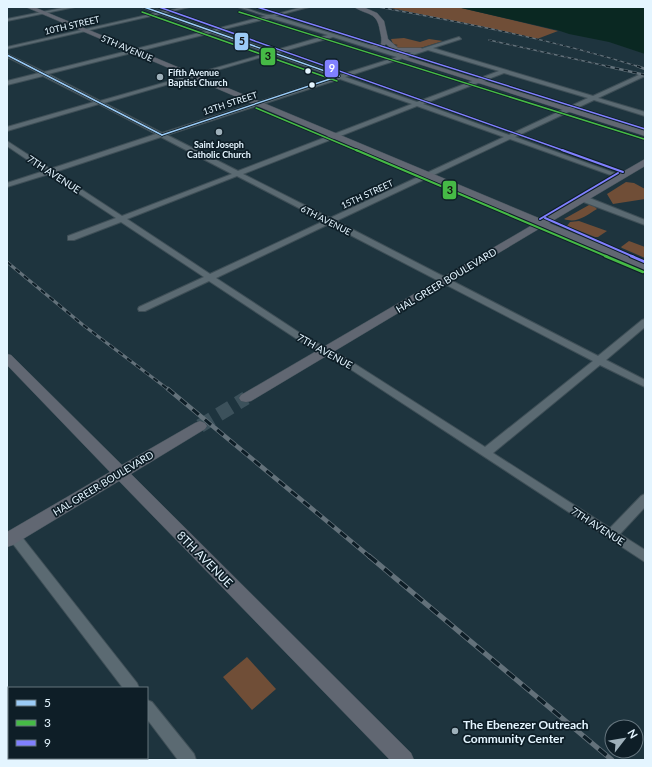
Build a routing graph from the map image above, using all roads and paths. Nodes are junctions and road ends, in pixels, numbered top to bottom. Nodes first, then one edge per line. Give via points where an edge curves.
1 (29, 7) edge
2 (64, 7) edge
3 (73, 7) edge
4 (144, 7) edge
5 (187, 7) edge
6 (240, 7) edge
7 (307, 7) edge
8 (357, 7) edge
9 (45, 12) junction
10 (161, 13) junction
11 (270, 16) junction
12 (7, 20) edge
13 (84, 30) junction
14 (212, 31) junction
15 (331, 36) junction
16 (459, 38) dead end
17 (341, 39) junction
18 (385, 40) junction
19 (372, 47) junction
20 (7, 48) edge
21 (394, 49) junction
22 (424, 49) junction
23 (133, 51) junction
24 (272, 52) junction
25 (7, 55) edge
26 (402, 57) junction
27 (393, 59) junction
28 (504, 71) junction
29 (43, 74) junction
30 (643, 75) dead end
31 (192, 76) junction
32 (339, 76) junction
33 (477, 81) junction
34 (7, 83) edge
35 (593, 98) junction
36 (99, 102) junction
37 (258, 103) junction
38 (418, 104) junction
39 (568, 110) junction
40 (645, 114) edge
41 (7, 129) edge
42 (645, 134) edge
43 (162, 135) junction
44 (335, 136) junction
45 (510, 137) junction
46 (7, 143) edge
47 (645, 162) edge
48 (50, 171) junction
49 (238, 174) junction
50 (429, 175) junction
51 (621, 177) junction
52 (7, 185) edge
53 (584, 198) junction
54 (121, 218) junction
55 (330, 221) junction
56 (543, 223) junction
57 (645, 223) edge
58 (71, 238) dead end
59 (645, 266) edge
60 (210, 277) junction
61 (445, 281) junction
62 (142, 309) dead end
63 (645, 322) edge
64 (325, 352) junction
65 (7, 358) edge
66 (599, 360) junction
67 (645, 384) edge
68 (246, 398) tunnel mouth
69 (200, 426) tunnel mouth
70 (485, 453) junction
71 (120, 472) junction
72 (645, 499) edge
73 (611, 535) junction
74 (10, 538) edge
75 (645, 557) edge
76 (131, 687) edge
77 (148, 708) edge
78 (188, 760) edge
79 (404, 760) edge

1 - 9 main road, 5TH AVENUE
2 - 9 street
3 - 9 street
4 - 10 street
5 - 10 street, 10TH STREET
6 - 11 street
7 - 11 street
8 - 18 main road via 379,18 383,24
9 - 12 street
9 - 13 main road, 5TH AVENUE
10 - 13 street, 10TH STREET
10 - 14 street
11 - 14 street
11 - 15 street
13 - 20 street, 10TH STREET
13 - 23 main road, 5TH AVENUE
14 - 23 street
14 - 24 street
15 - 17 street
15 - 24 street
16 - 22 street, 13TH STREET
17 - 19 street
17 - 27 street via 391,56
18 - 19 main road via 383,45
18 - 21 main road
19 - 26 street
21 - 22 main road via 410,52
21 - 26 main road
22 - 26 street, 13TH STREET
22 - 28 street
23 - 29 street
23 - 31 main road, 5TH AVENUE
24 - 31 street
24 - 32 street
25 - 29 street, 6TH AVENUE
26 - 27 street, 13TH STREET
26 - 33 main road
27 - 32 street, 13TH STREET
28 - 33 street
28 - 35 street
29 - 34 street
29 - 36 street, 6TH AVENUE
30 - 35 street, 15TH STREET
31 - 36 street
31 - 37 main road, 5TH AVENUE
32 - 37 street, 13TH STREET
32 - 38 street
33 - 38 street
33 - 39 main road
35 - 39 street, 15TH STREET
35 - 40 street
36 - 41 street
36 - 43 street, 6TH AVENUE
37 - 43 street, 13TH STREET
37 - 44 main road, 5TH AVENUE
38 - 44 street
38 - 45 street
39 - 42 main road
39 - 45 street, 15TH STREET
43 - 48 street, 13TH STREET
43 - 49 street, 6TH AVENUE
44 - 49 street
44 - 50 main road, 5TH AVENUE
45 - 50 street, 15TH STREET
45 - 51 street
46 - 48 street, 7TH AVENUE
47 - 51 main road, HAL GREER BOULEVARD
48 - 52 street, 13TH STREET
48 - 54 street, 7TH AVENUE
49 - 54 street
49 - 55 street, 6TH AVENUE
50 - 55 street, 15TH STREET
50 - 56 main road, 5TH AVENUE
51 - 53 main road, HAL GREER BOULEVARD
53 - 56 main road, HAL GREER BOULEVARD
53 - 57 street
54 - 58 street
54 - 60 street, 7TH AVENUE
55 - 60 street, 15TH STREET
55 - 61 street, 6TH AVENUE
56 - 59 main road, 5TH AVENUE
56 - 61 main road, HAL GREER BOULEVARD
60 - 62 street, 15TH STREET
60 - 64 street, 7TH AVENUE
61 - 64 main road, HAL GREER BOULEVARD
61 - 66 street, 6TH AVENUE
63 - 66 street
64 - 68 main road, HAL GREER BOULEVARD
64 - 70 street, 7TH AVENUE via 341,359
65 - 71 main road, 8TH AVENUE
66 - 67 street, 6TH AVENUE
66 - 70 street
69 - 71 main road, HAL GREER BOULEVARD
70 - 73 street, 7TH AVENUE
71 - 74 main road, HAL GREER BOULEVARD
71 - 79 main road, 8TH AVENUE
72 - 73 street
73 - 75 street, 7TH AVENUE
74 - 76 street
77 - 78 street

